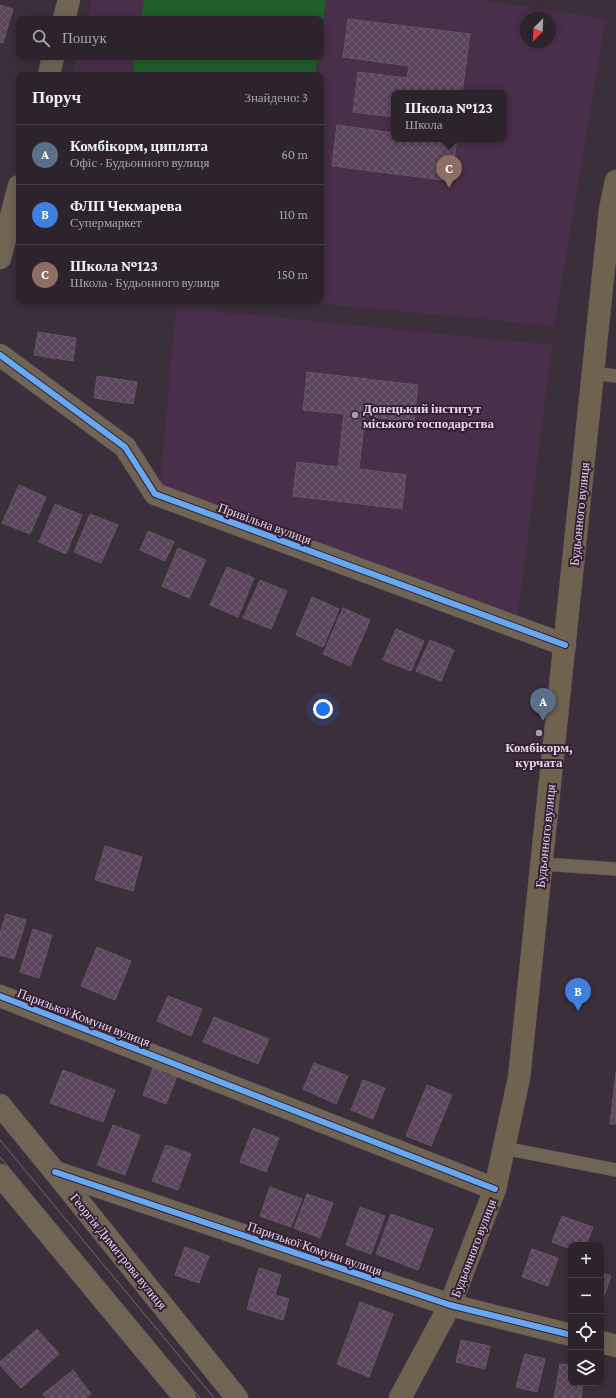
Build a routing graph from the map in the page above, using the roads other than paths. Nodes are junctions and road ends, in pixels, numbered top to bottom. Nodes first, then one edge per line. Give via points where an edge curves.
1 (69, 0) edge
2 (65, 16) edge
3 (53, 60) edge
4 (50, 72) edge
5 (616, 181) edge
6 (16, 197) edge
7 (0, 258) edge
8 (0, 355) edge
9 (593, 373) junction
10 (616, 376) edge
11 (565, 645) junction
12 (542, 864) junction
13 (616, 869) edge
14 (0, 996) edge
15 (0, 1105) edge
16 (504, 1148) junction
17 (616, 1170) edge
18 (55, 1172) junction
19 (0, 1175) edge
20 (495, 1189) junction
21 (450, 1305) junction
22 (568, 1334) edge
23 (604, 1343) edge
24 (616, 1346) edge
25 (185, 1398) edge
26 (237, 1398) edge
27 (400, 1398) edge

1 - 2 street
3 - 4 street
5 - 9 main road, Будьонного вулиця via 610,210
6 - 7 street
8 - 11 street, Привільна вулиця via 125,447 156,494
9 - 10 lane
9 - 11 main road, Будьонного вулиця
11 - 12 main road, Будьонного вулиця
12 - 13 lane
12 - 16 main road, Будьонного вулиця via 520,1078
14 - 20 street, Паризької Комуни вулиця
15 - 18 street, Георгія Димитрова вулиця
16 - 17 lane
16 - 20 main road, Будьонного вулиця
18 - 21 street, Паризької Комуни вулиця
18 - 26 street, Георгія Димитрова вулиця
19 - 25 street
20 - 21 main road, Будьонного вулиця
21 - 22 street, Паризької Комуни вулиця
21 - 27 main road, Будьонного вулиця
23 - 24 street

